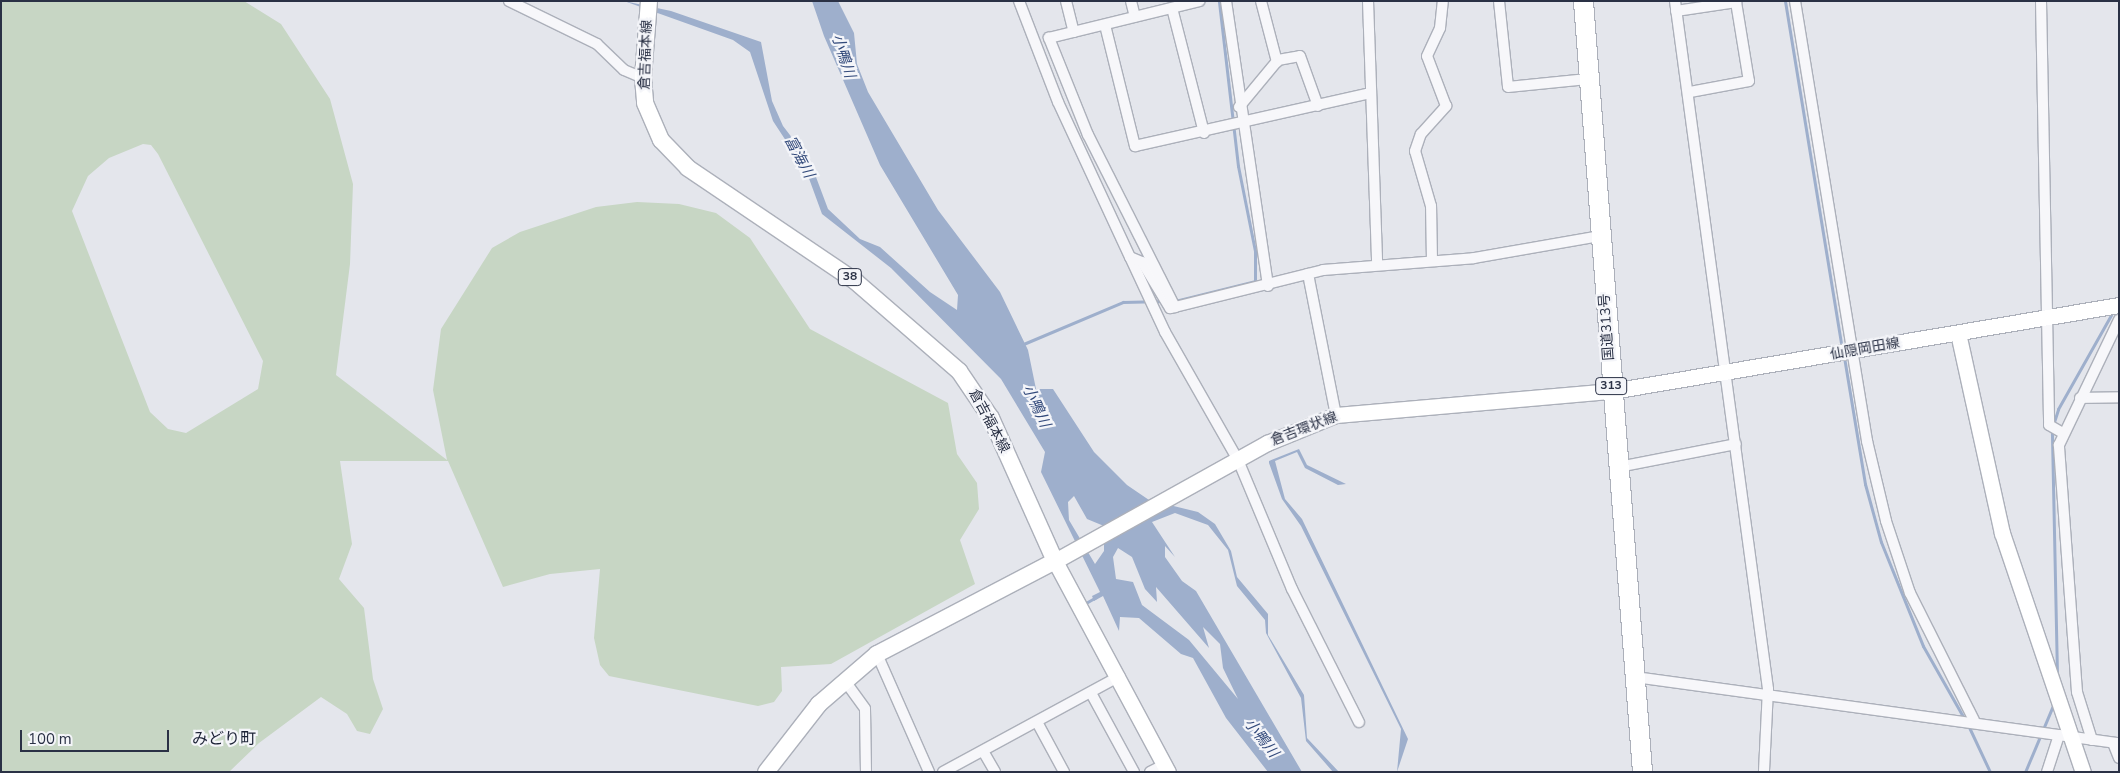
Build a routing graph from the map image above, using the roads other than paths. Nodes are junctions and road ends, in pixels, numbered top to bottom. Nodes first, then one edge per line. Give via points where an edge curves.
1 (510, 1) edge
2 (650, 1) edge
3 (1019, 1) edge
4 (1066, 1) edge
5 (1131, 1) edge
6 (1226, 1) edge
7 (1261, 1) edge
8 (1368, 1) edge
9 (1443, 1) edge
10 (1500, 1) edge
11 (1583, 1) edge
12 (1795, 1) edge
13 (2041, 1) edge
14 (1197, 2) edge
15 (1675, 6) edge
16 (1172, 8) junction
17 (1135, 17) junction
18 (1105, 25) junction
19 (1074, 32) junction
20 (1277, 62) junction
21 (643, 78) junction
22 (1588, 79) junction
23 (1690, 92) junction
24 (1371, 93) junction
25 (1318, 106) junction
26 (1239, 107) junction
27 (1242, 126) junction
28 (1204, 133) junction
29 (1600, 236) junction
30 (1130, 257) junction
31 (1432, 261) junction
32 (1377, 264) junction
33 (1308, 274) junction
34 (1268, 286) junction
35 (2119, 305) edge
36 (1175, 307) junction
37 (2047, 318) junction
38 (2119, 320) edge
39 (1958, 333) junction
40 (1846, 352) junction
41 (1726, 373) junction
42 (1612, 391) junction
43 (2119, 397) edge
44 (2080, 398) junction
45 (1336, 415) junction
46 (2063, 433) junction
47 (1736, 444) junction
48 (1232, 464) junction
49 (1619, 467) junction
50 (1055, 561) junction
51 (877, 654) junction
52 (1120, 676) junction
53 (1635, 677) junction
54 (845, 681) junction
55 (1091, 693) junction
56 (1767, 695) junction
57 (1971, 720) junction
58 (1037, 722) junction
59 (1358, 722) dead end
60 (2059, 736) junction
61 (2092, 740) junction
62 (2116, 743) edge
63 (983, 751) junction
64 (2119, 758) edge
65 (1166, 768) edge
66 (766, 772) edge
67 (866, 772) edge
68 (929, 772) edge
69 (944, 772) edge
70 (994, 772) edge
71 (1064, 772) edge
72 (1134, 772) edge
73 (1150, 772) edge
74 (1642, 772) edge
75 (1764, 772) edge
76 (2047, 772) edge
77 (2083, 772) edge

1 - 21 street via 597,44 624,70
2 - 21 main road, 倉吉福本線 / 38
3 - 30 street via 1058,102
4 - 19 street
5 - 17 street
6 - 26 street
7 - 20 street
8 - 24 street
9 - 31 street via 1440,28 1428,56 1446,106 1421,134 1415,151 1430,206
10 - 22 street via 1508,87
11 - 22 highway, 国道313号 / 313
12 - 40 street
13 - 37 street
14 - 16 street
15 - 23 street
15 - 23 street via 1736,2 1749,81
16 - 17 street
16 - 28 street
17 - 18 street
18 - 19 street
18 - 28 street via 1136,146
19 - 36 street via 1049,38 1088,135
20 - 25 street via 1300,56
20 - 26 street
21 - 50 main road, 倉吉福本線 / 38 via 652,122 674,155 848,276 959,371 991,418
22 - 29 highway, 国道313号 / 313
23 - 41 street
24 - 25 street
24 - 32 street
25 - 27 street
26 - 27 street
27 - 28 street
27 - 34 street
29 - 31 street
29 - 42 highway, 国道313号 / 313
30 - 36 street via 1142,262 1170,308
30 - 48 street
31 - 32 street
32 - 33 street
33 - 34 street
33 - 45 street
34 - 36 street
35 - 37 main road, 仙隠岡田線
37 - 39 main road, 仙隠岡田線
37 - 46 street via 2049,425
38 - 44 street
39 - 40 main road, 仙隠岡田線
39 - 60 main road via 2002,533 2060,709
40 - 41 main road, 仙隠岡田線
40 - 57 street via 1886,521 1910,593
41 - 42 main road, 仙隠岡田線
41 - 47 street
42 - 45 main road, 倉吉環状線
42 - 49 highway, 国道313号 / 313
43 - 44 street
44 - 46 street
45 - 48 main road, 倉吉環状線
46 - 61 street via 2059,445 2063,531 2077,692
47 - 49 street
47 - 56 street
48 - 50 main road, 倉吉環状線
48 - 59 street
49 - 53 highway, 国道313号 / 313
50 - 51 main road
50 - 52 main road
51 - 54 main road
51 - 68 street
52 - 55 street
52 - 65 main road
53 - 56 street
53 - 74 highway, 国道313号 / 313
54 - 66 main road via 798,727
54 - 67 street via 865,708
55 - 58 street
55 - 72 street
56 - 57 street
56 - 75 street
57 - 60 street
58 - 63 street
58 - 71 street
60 - 61 street
60 - 76 street
60 - 77 main road
61 - 62 street
62 - 64 street
63 - 69 street
63 - 70 street
65 - 73 street

